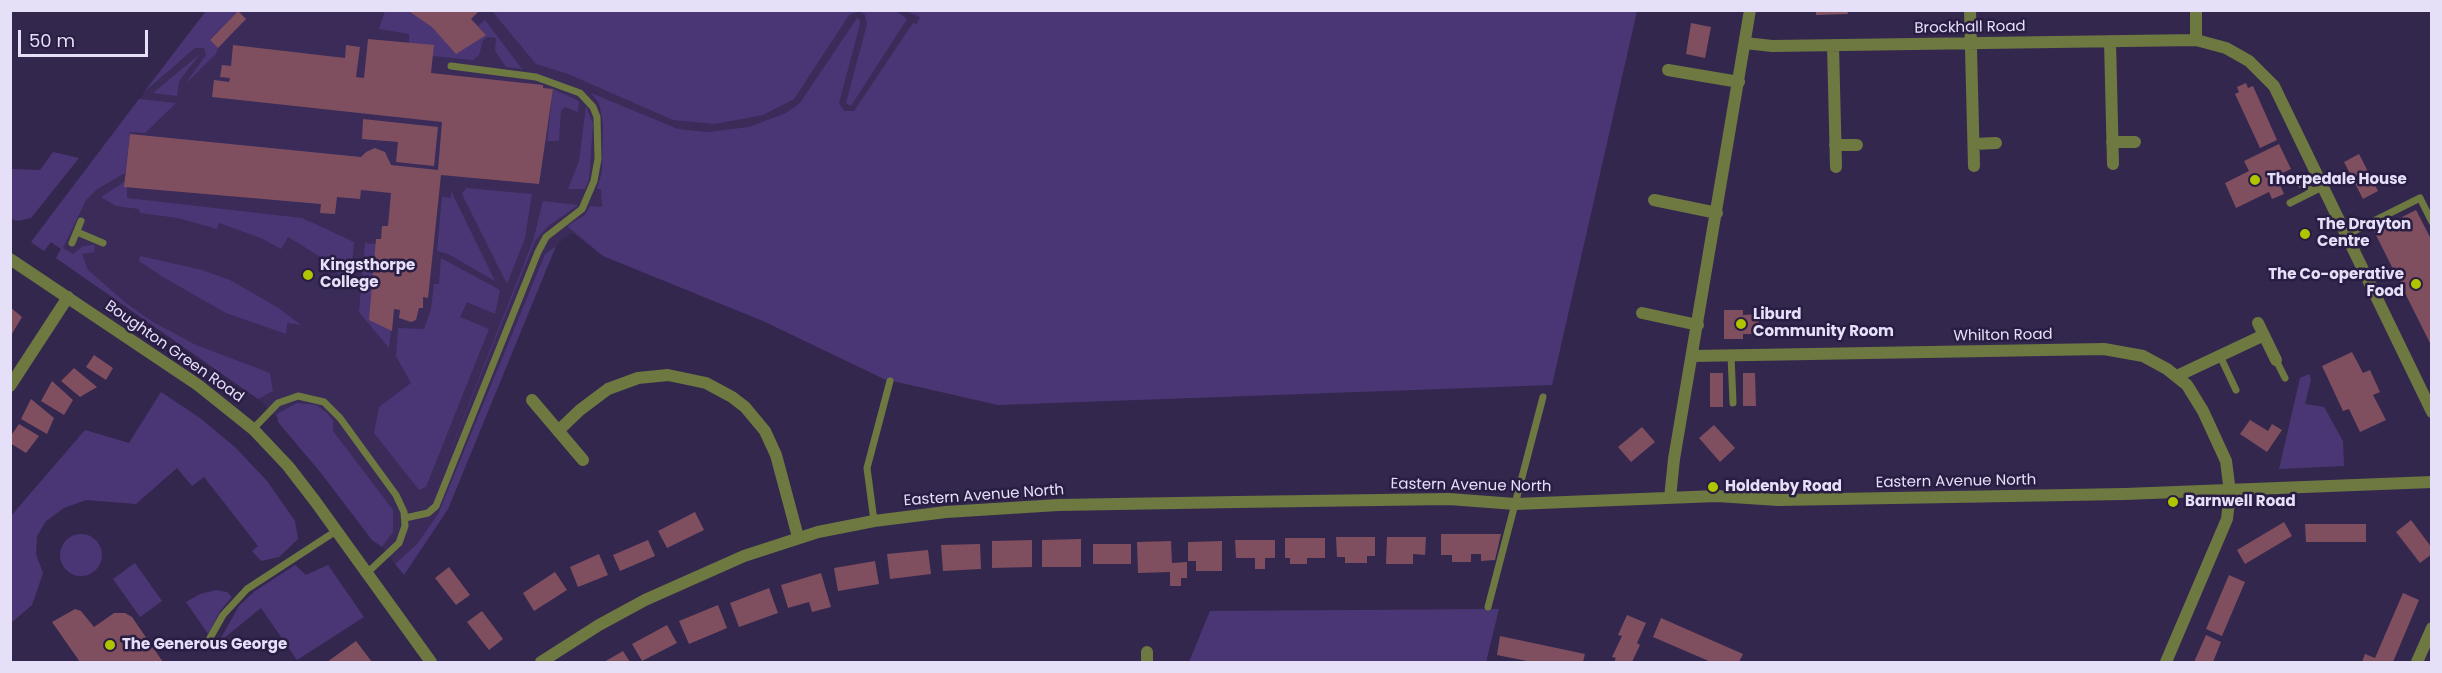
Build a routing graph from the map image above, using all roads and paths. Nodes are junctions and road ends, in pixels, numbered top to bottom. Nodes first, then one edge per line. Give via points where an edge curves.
1 (1750, 10) edge
2 (1970, 10) edge
3 (2196, 10) edge
4 (2196, 40) junction
5 (2110, 41) junction
6 (1745, 43) junction
7 (1971, 44) junction
8 (1833, 45) junction
9 (451, 66) dead end
10 (1668, 70) dead end
11 (1739, 82) junction
12 (2112, 142) junction
13 (2135, 142) dead end
14 (1996, 143) dead end
15 (1974, 144) junction
16 (1835, 145) junction
17 (1857, 145) dead end
18 (2113, 164) dead end
19 (1974, 166) dead end
20 (1836, 168) dead end
21 (2299, 183) dead end
22 (2318, 189) junction
23 (1654, 200) dead end
24 (2290, 203) dead end
25 (1717, 213) junction
26 (81, 221) dead end
27 (2432, 222) edge
28 (77, 232) junction
29 (2346, 235) junction
30 (72, 243) dead end
31 (103, 243) dead end
32 (10, 260) edge
33 (68, 297) junction
34 (1642, 313) dead end
35 (2258, 323) dead end
36 (1698, 325) junction
37 (2264, 335) junction
38 (1731, 355) junction
39 (1693, 356) junction
40 (2220, 356) junction
41 (2276, 360) joint
42 (2177, 376) junction
43 (2285, 378) dead end
44 (890, 381) dead end
45 (10, 386) edge
46 (2236, 390) dead end
47 (2427, 390) edge
48 (1543, 397) dead end
49 (532, 400) dead end
50 (1732, 403) dead end
51 (2432, 412) edge
52 (253, 429) junction
53 (558, 431) junction
54 (583, 460) dead end
55 (2432, 483) edge
56 (2230, 492) junction
57 (1670, 498) junction
58 (1515, 504) junction
59 (405, 518) junction
60 (874, 521) junction
61 (336, 531) junction
62 (798, 537) junction
63 (367, 573) junction
64 (1488, 607) dead end
65 (2432, 628) edge
66 (206, 645) dead end
67 (431, 663) edge
68 (541, 663) edge
69 (2166, 663) edge
70 (2416, 663) edge

1 - 6 street
2 - 7 street
3 - 4 street
4 - 5 street, Brockhall Road
4 - 22 street, Brockhall Road via 2238,54 2267,77 2280,98
5 - 7 street, Brockhall Road
5 - 12 street
6 - 8 street, Brockhall Road
6 - 11 street
7 - 8 street, Brockhall Road
7 - 15 street
8 - 16 street
9 - 59 lane via 536,77 580,93 597,117 598,159 582,209 546,237 538,252 436,506 428,513
10 - 11 street
11 - 25 street
12 - 13 street
12 - 18 street
14 - 15 street
15 - 19 street
16 - 17 street
16 - 20 street
21 - 22 lane
22 - 24 lane
22 - 29 street, Brockhall Road
23 - 25 street
25 - 36 street
26 - 28 lane
27 - 29 lane via 2420,198
28 - 30 lane
28 - 31 lane
29 - 47 street, Brockhall Road
32 - 33 street, Boughton Green Road
33 - 45 street
33 - 52 street, Boughton Green Road via 198,385
34 - 36 street
35 - 37 street
36 - 39 street
37 - 40 street
37 - 41 street
38 - 39 street, Whilton Road
38 - 42 street, Whilton Road via 2104,349 2143,356
38 - 50 lane
39 - 57 street
40 - 42 street
40 - 46 lane
41 - 43 lane
42 - 56 street, Whilton Road via 2196,397 2226,461
44 - 60 lane via 867,468
47 - 51 street, Brockhall Road
48 - 58 lane
49 - 53 street
52 - 59 lane via 274,406 288,398 306,396 324,402 396,495
52 - 61 street, Boughton Green Road via 288,466
53 - 54 street
53 - 62 street via 594,398 638,378 668,375 706,383 739,402 765,431 776,455
55 - 56 street, Eastern Avenue North
56 - 57 street, Eastern Avenue North via 1778,500
56 - 69 street via 2227,519
57 - 58 street, Eastern Avenue North
58 - 60 street, Eastern Avenue North via 1439,499 1058,505
58 - 64 lane
59 - 63 lane via 399,543
60 - 62 street, Eastern Avenue North
61 - 63 street, Boughton Green Road
61 - 66 lane via 247,589 222,615
62 - 68 street, Eastern Avenue North via 645,600
63 - 67 street, Boughton Green Road
65 - 70 street

